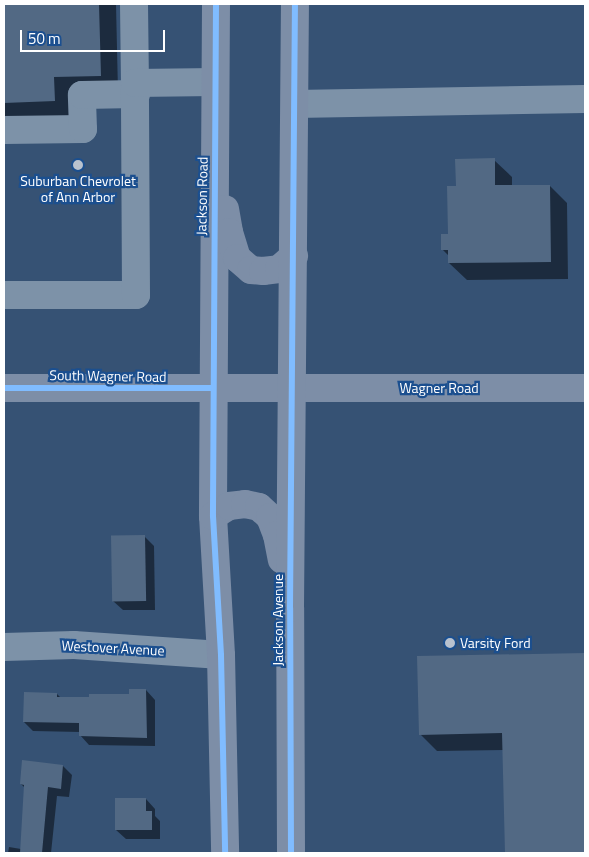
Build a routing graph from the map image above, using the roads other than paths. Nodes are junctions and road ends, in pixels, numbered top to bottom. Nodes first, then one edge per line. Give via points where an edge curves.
1 (134, 4) edge
2 (216, 4) edge
3 (295, 4) edge
4 (215, 82) junction
5 (136, 89) junction
6 (585, 99) edge
7 (295, 104) junction
8 (4, 130) edge
9 (215, 143) junction
10 (294, 256) junction
11 (4, 295) edge
12 (293, 387) junction
13 (4, 388) edge
14 (213, 388) junction
15 (585, 388) edge
16 (213, 516) junction
17 (290, 608) junction
18 (4, 647) edge
19 (221, 655) junction
20 (225, 853) edge
21 (291, 853) edge

1 - 5 street
2 - 4 main road, Jackson Road
3 - 7 main road
4 - 5 street
4 - 9 main road, Jackson Road
5 - 8 street via 82,96 83,129
5 - 11 street via 136,295
6 - 7 street
7 - 10 main road
9 - 10 main road via 228,232 237,258 251,270 263,271 279,269
9 - 14 main road, Jackson Road
10 - 12 main road
12 - 14 main road, South Wagner Road
12 - 15 main road, Wagner Road
12 - 17 main road, Jackson Avenue
13 - 14 main road, South Wagner Road
14 - 16 main road
16 - 17 main road via 228,506 245,504 259,507 270,517 277,535
16 - 19 main road
17 - 21 main road, Jackson Avenue
18 - 19 street, Westover Avenue via 74,645
19 - 20 main road

